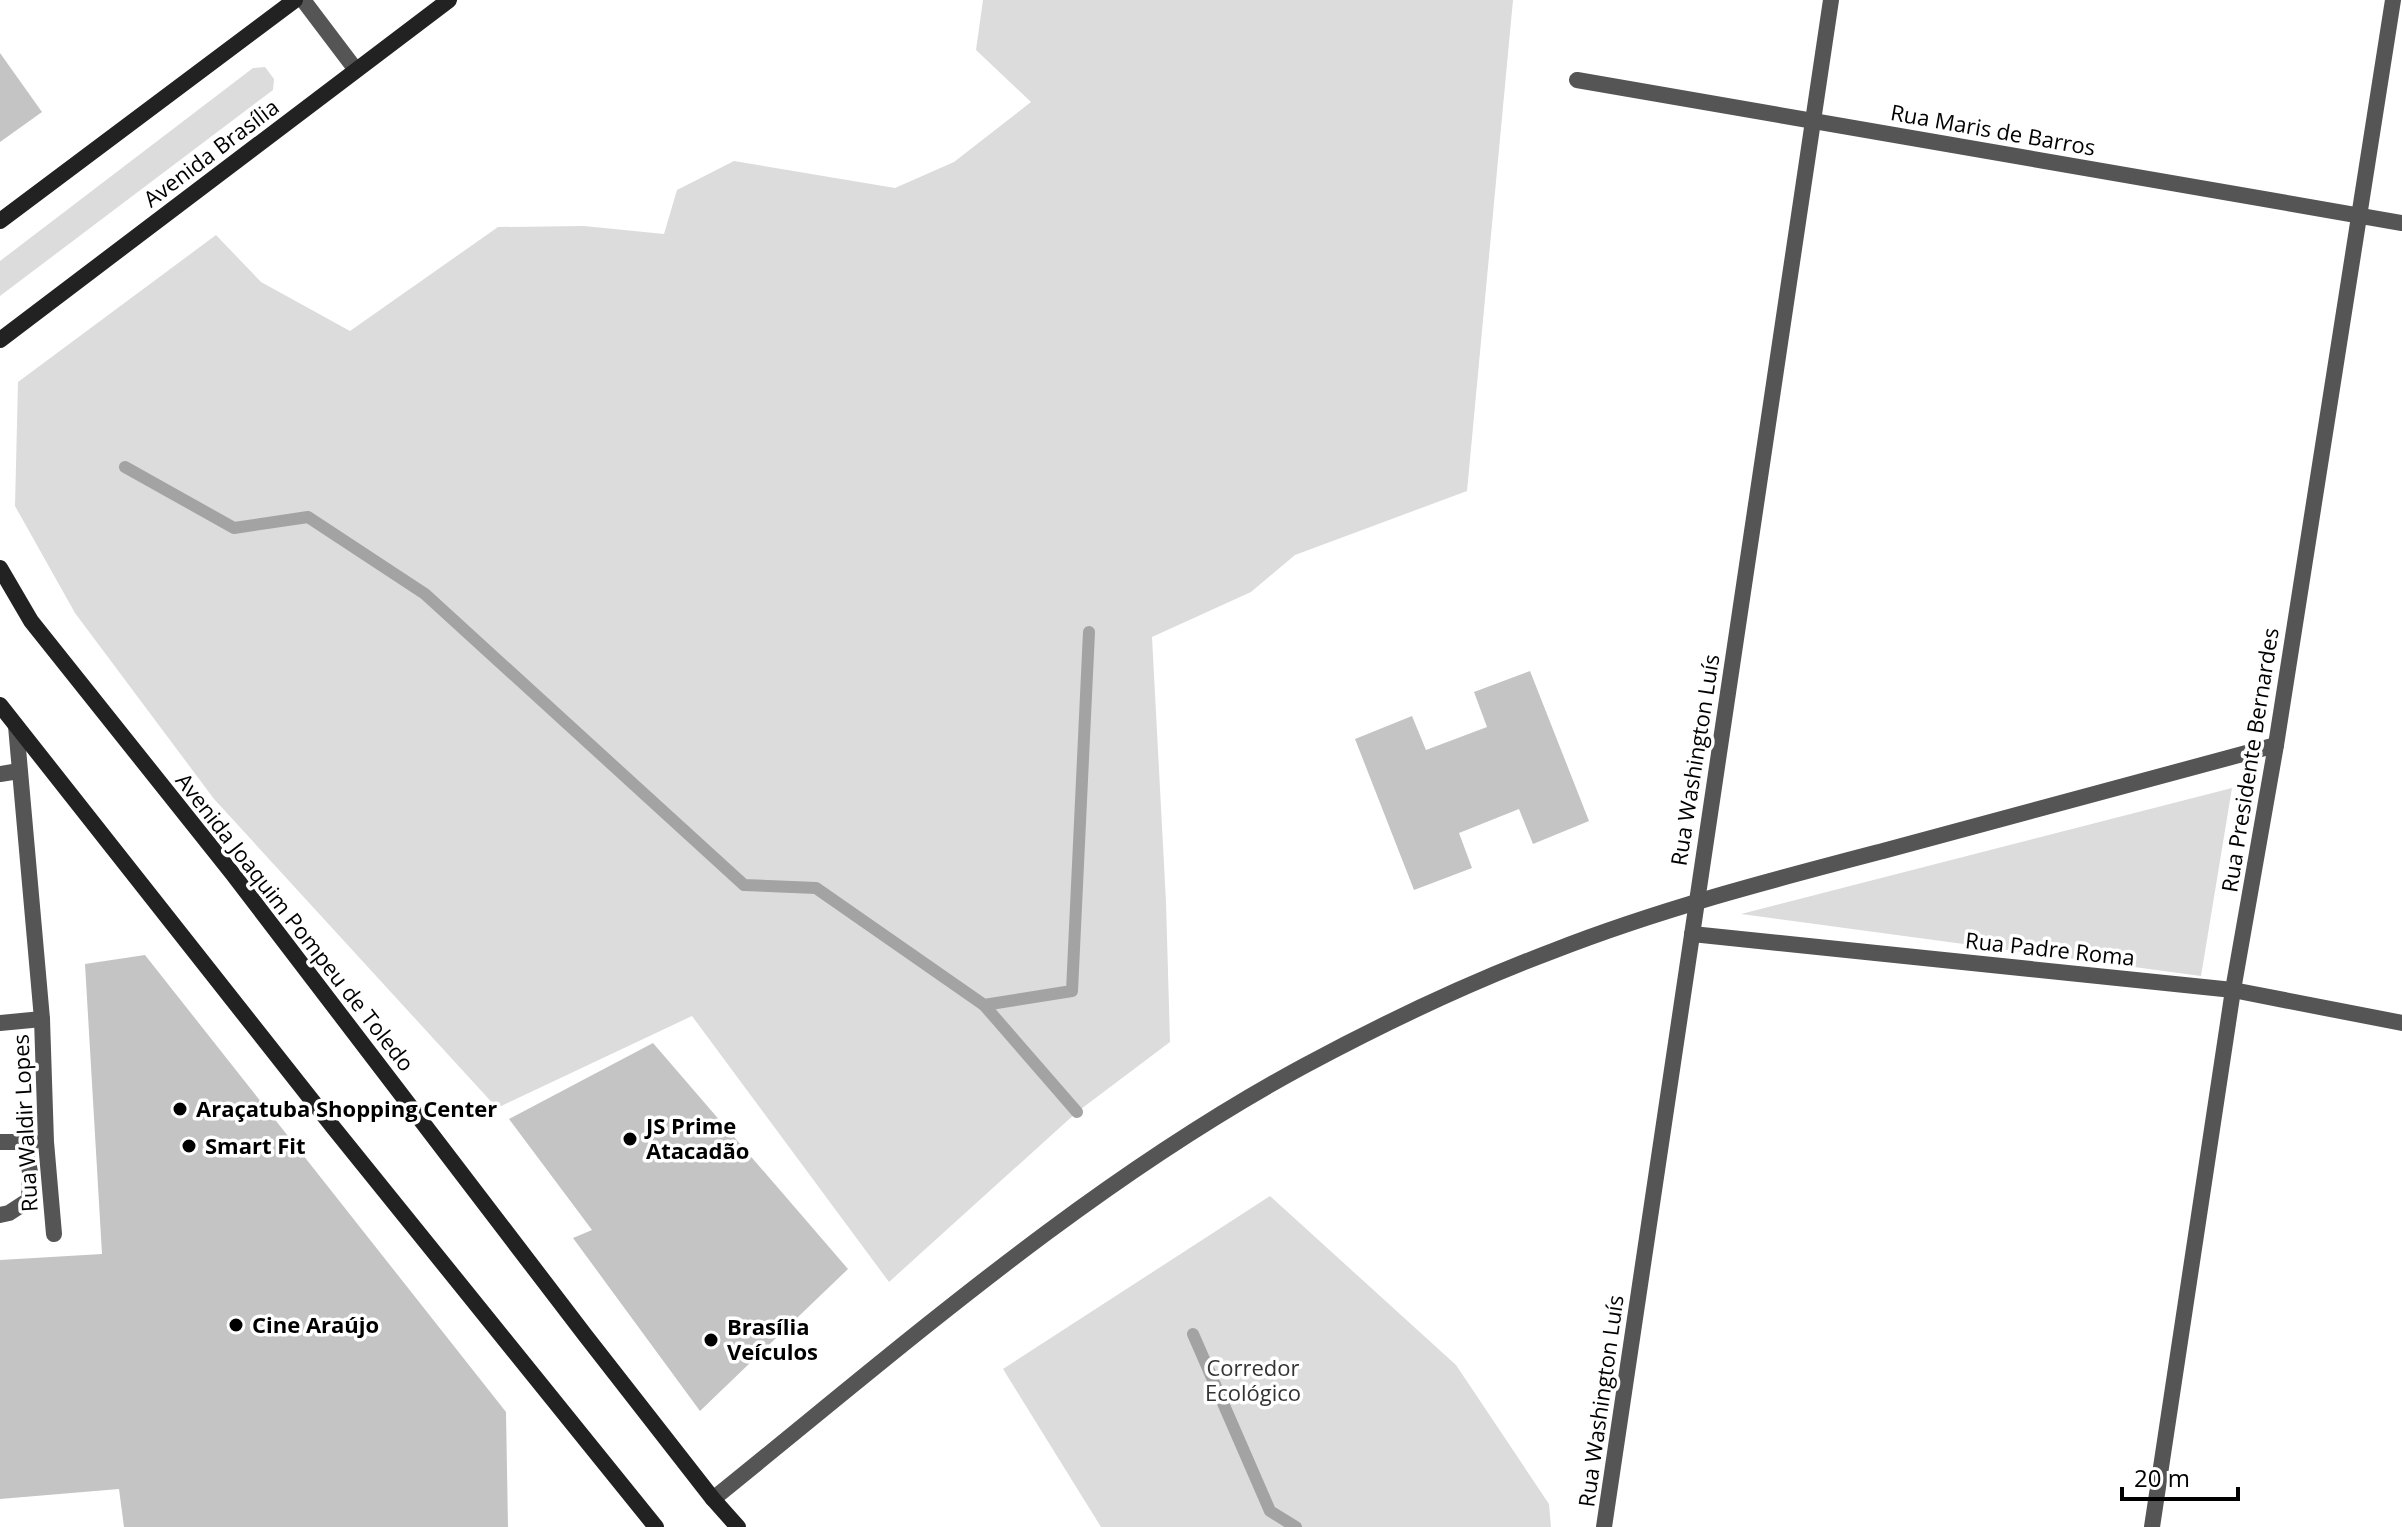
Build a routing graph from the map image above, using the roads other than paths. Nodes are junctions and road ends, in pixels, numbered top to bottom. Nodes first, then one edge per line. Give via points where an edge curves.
1 (295, 0) edge
2 (303, 0) edge
3 (449, 0) edge
4 (1831, 0) edge
5 (2393, 0) edge
6 (356, 70) junction
7 (1577, 80) dead end
8 (1813, 121) junction
9 (2359, 216) junction
10 (0, 221) edge
11 (2402, 223) edge
12 (0, 340) edge
13 (0, 568) edge
14 (0, 705) edge
15 (16, 726) junction
16 (2276, 745) junction
17 (19, 771) junction
18 (0, 774) edge
19 (1697, 901) junction
20 (1692, 934) junction
21 (2233, 990) junction
22 (42, 1019) junction
23 (0, 1023) edge
24 (2402, 1023) edge
25 (0, 1142) edge
26 (24, 1142) junction
27 (46, 1142) junction
28 (0, 1215) edge
29 (54, 1234) dead end
30 (713, 1499) junction
31 (648, 1524) edge
32 (738, 1527) edge
33 (1604, 1527) edge
34 (2152, 1527) edge

1 - 10 main road
2 - 6 street
3 - 6 main road, Avenida Brasília
4 - 8 street, Rua Washington Luís
5 - 9 street, Rua Presidente Bernardes
6 - 12 main road, Avenida Brasília
7 - 8 street, Rua Maris de Barros
8 - 9 street, Rua Maris de Barros
8 - 19 street, Rua Washington Luís
9 - 11 street, Rua Maris de Barros
9 - 16 street, Rua Presidente Bernardes
13 - 30 main road, Avenida Joaquim Pompeu de Toledo via 31,621 232,873
14 - 15 main road
15 - 17 street, Rua Waldir Lopes
15 - 31 main road
16 - 19 street
16 - 21 street, Rua Presidente Bernardes
17 - 18 street
17 - 22 street, Rua Waldir Lopes
19 - 20 street, Rua Washington Luís
19 - 30 street via 1553,951 1429,1004 1208,1121 1070,1215
20 - 21 street, Rua Padre Roma
20 - 33 street, Rua Washington Luís
21 - 24 street, Rua Padre Roma
21 - 34 street, Rua Presidente Bernardes
22 - 23 street
22 - 27 street, Rua Waldir Lopes
25 - 26 street
26 - 27 street
26 - 28 street via 29,1200
27 - 29 street, Rua Waldir Lopes
30 - 32 main road, Avenida Joaquim Pompeu de Toledo

